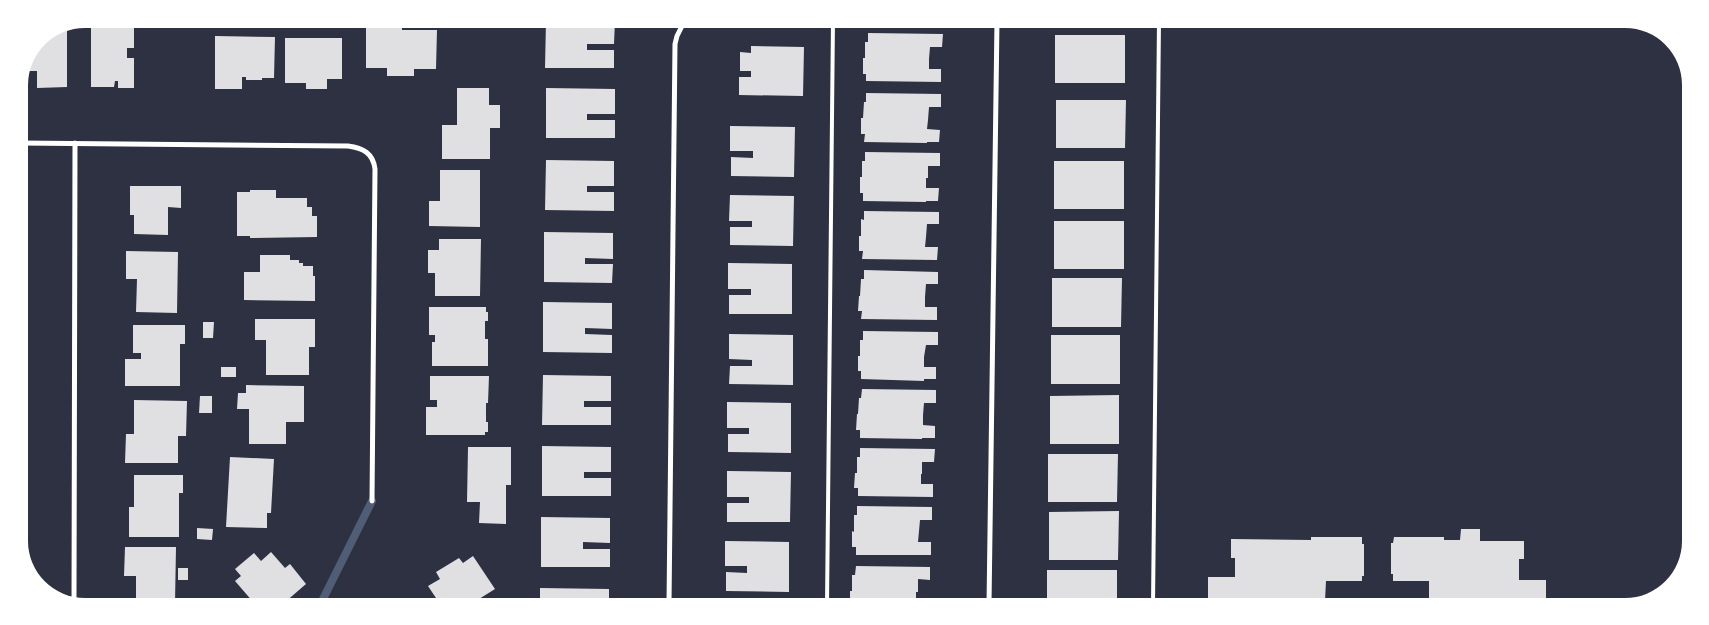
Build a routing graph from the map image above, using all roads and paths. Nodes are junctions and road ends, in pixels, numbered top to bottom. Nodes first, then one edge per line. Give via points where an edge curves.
1 (682, 27) edge
2 (833, 27) edge
3 (997, 27) edge
4 (1159, 27) edge
5 (27, 142) edge
6 (75, 143) junction
7 (372, 501) dead end
8 (74, 596) edge
9 (669, 598) edge
10 (827, 598) edge
11 (989, 598) edge
12 (1153, 598) edge

1 - 9 street via 675,44
2 - 10 lane
3 - 11 street
4 - 12 lane
5 - 6 street
6 - 7 street via 348,146 368,152 376,169
6 - 8 street

